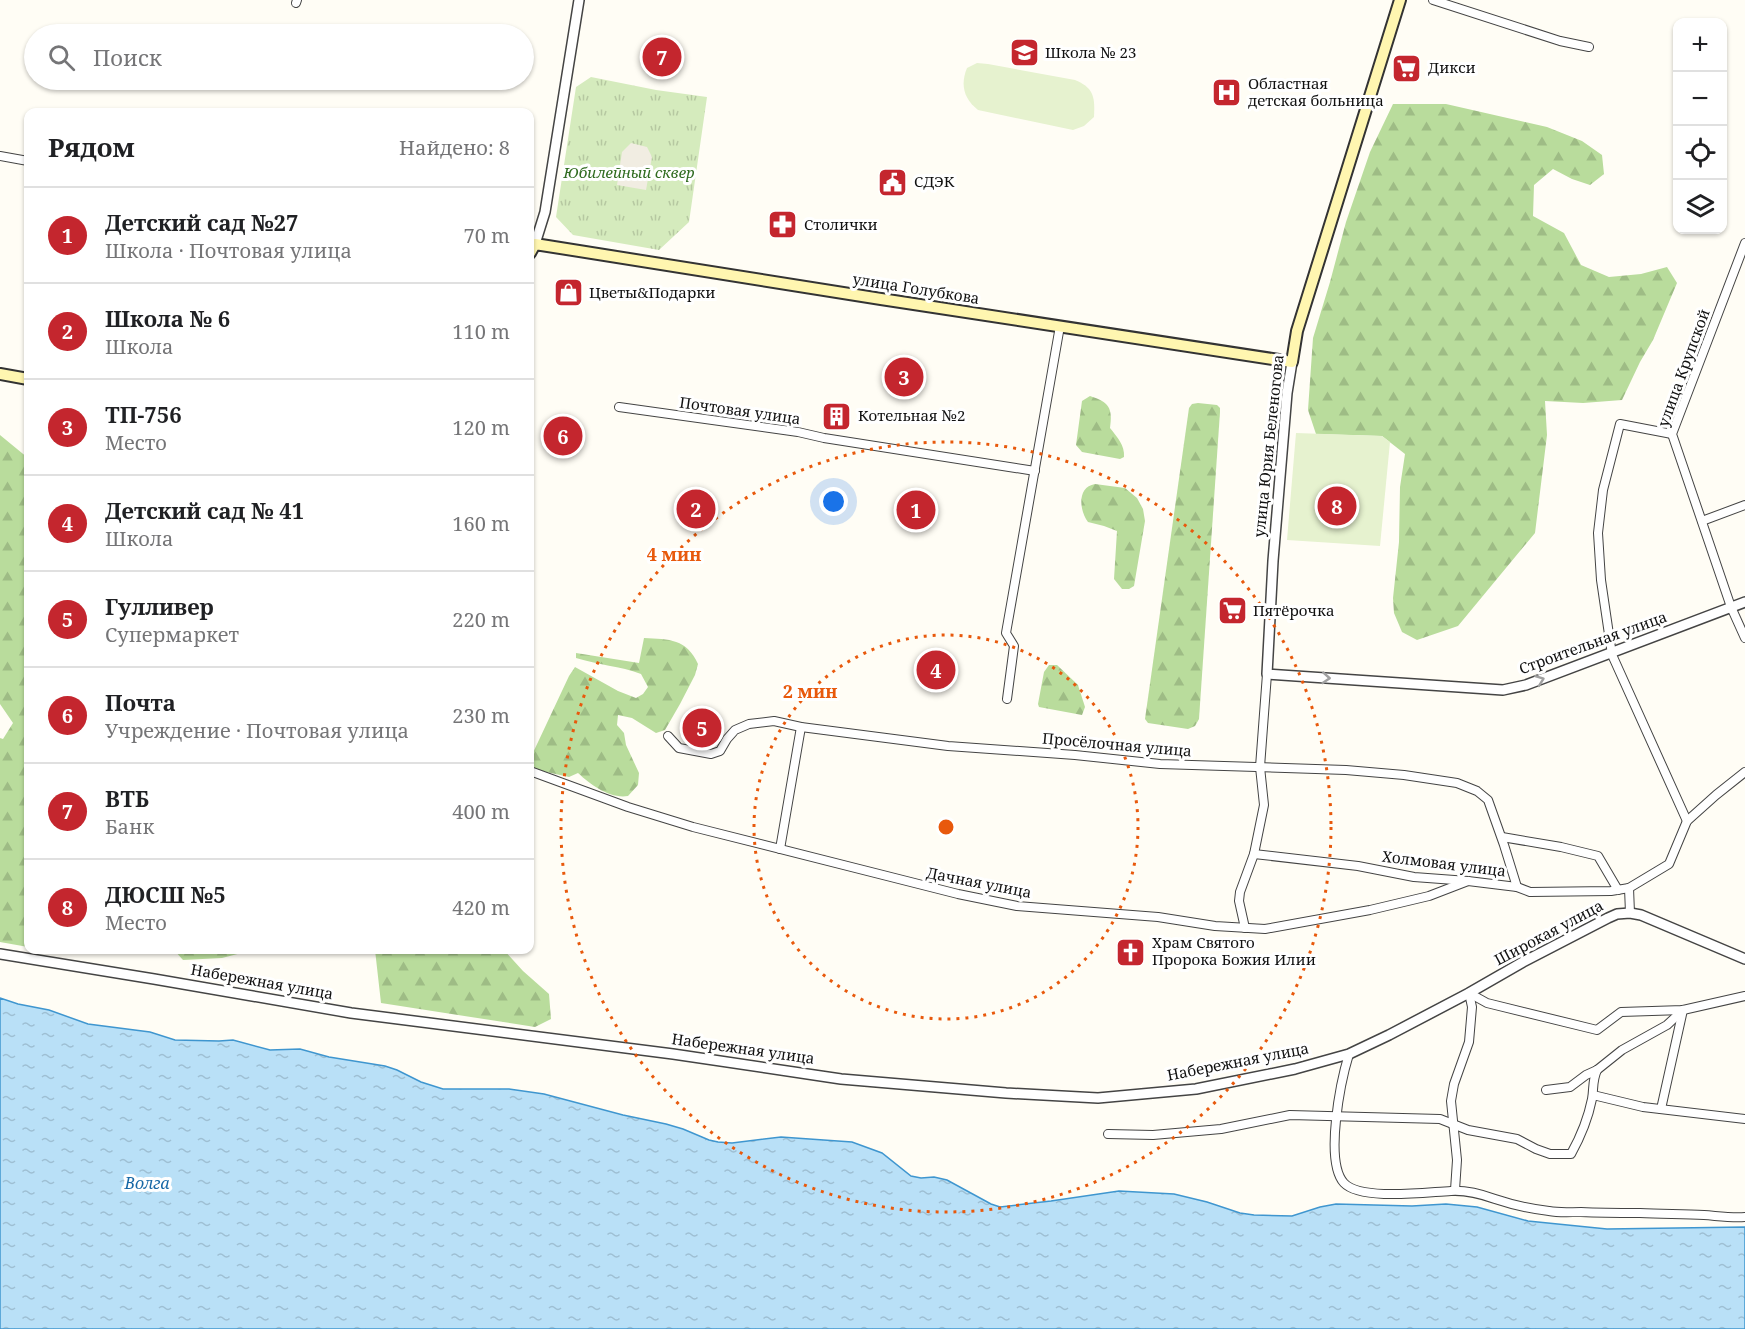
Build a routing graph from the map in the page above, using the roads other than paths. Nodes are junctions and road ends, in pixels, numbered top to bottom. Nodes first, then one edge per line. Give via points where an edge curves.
1 (579, 0) edge
2 (1400, 0) edge
3 (1433, 0) edge
4 (1589, 47) dead end
5 (0, 156) edge
6 (24, 160) edge
7 (534, 240) edge
8 (1745, 243) edge
9 (534, 247) edge
10 (1741, 262) edge
11 (1060, 326) junction
12 (1292, 362) junction
13 (0, 374) edge
14 (24, 378) edge
15 (619, 407) dead end
16 (1671, 434) junction
17 (1035, 471) junction
18 (1745, 505) edge
19 (1702, 521) junction
20 (1745, 602) edge
21 (1731, 607) junction
22 (1745, 638) edge
23 (1612, 653) junction
24 (1267, 674) junction
25 (1006, 699) dead end
26 (801, 727) junction
27 (668, 736) dead end
28 (1260, 767) junction
29 (534, 772) edge
30 (1745, 772) edge
31 (1687, 821) junction
32 (1502, 837) junction
33 (780, 849) junction
34 (1254, 854) junction
35 (1468, 881) junction
36 (1517, 887) junction
37 (1629, 888) junction
38 (1618, 890) junction
39 (1630, 913) junction
40 (1245, 928) junction
41 (0, 954) edge
42 (1745, 959) edge
43 (1469, 993) junction
44 (1745, 996) edge
45 (1683, 1010) junction
46 (1349, 1054) junction
47 (1597, 1070) junction
48 (1546, 1090) dead end
49 (1593, 1095) junction
50 (1661, 1109) junction
51 (1336, 1116) junction
52 (1745, 1119) edge
53 (1454, 1123) junction
54 (1108, 1134) dead end
55 (1455, 1191) junction
56 (1745, 1217) edge

1 - 7 street via 545,212
2 - 12 main road, улица Юрия Беленогова via 1297,331
3 - 4 street
5 - 6 street
8 - 10 street, улица Крупской
9 - 11 main road, улица Голубкова
10 - 16 street, улица Крупской
11 - 12 main road, улица Голубкова
11 - 17 street
12 - 24 street, улица Юрия Беленогова via 1273,561
13 - 14 main road
15 - 17 street, Почтовая улица
16 - 19 street, улица Крупской
16 - 23 street via 1620,424 1603,490 1598,533
17 - 25 street via 1006,633 1014,646
18 - 19 street
19 - 21 street, улица Крупской
20 - 21 street, Строительная улица
21 - 22 street, улица Крупской
21 - 23 street, Строительная улица
24 -> 23 street, Строительная улица via 1503,690
23 - 31 street
24 - 28 street, улица Юрия Беленогова
26 - 27 street, Просёлочная улица via 774,721 748,724 735,730 720,751 711,754 679,748
26 - 28 street, Просёлочная улица via 948,746 1160,764
26 - 33 street
28 - 32 street, Просёлочная улица via 1357,771 1457,783 1488,800
28 - 34 street, улица Юрия Беленогова via 1264,805
29 - 33 street, Дачная улица via 628,807
30 - 31 street
31 - 37 street via 1669,864
32 - 36 street, Просёлочная улица
32 - 38 street via 1598,856
33 - 40 street, Дачная улица via 1017,906
34 - 35 street, Холмовая улица
34 - 40 street, улица Юрия Беленогова via 1240,892
35 - 36 street, Холмовая улица
35 - 40 street, Дачная улица via 1429,896 1370,910
36 - 38 street, Холмовая улица via 1530,892
37 - 38 street, Холмовая улица
37 - 39 street
39 - 42 street
39 - 43 street, Широкая улица via 1608,918
41 - 46 street, Набережная улица via 351,1013 841,1078 1006,1093 1098,1098 1196,1089
43 - 45 street via 1487,1003 1597,1030 1621,1012
43 - 46 street, Набережная улица
43 - 53 street via 1469,1042 1450,1101
44 - 45 street
45 - 47 street via 1667,1025 1622,1050
45 - 50 street
46 - 51 street
47 - 48 street via 1570,1086
47 - 49 street
49 - 50 street
49 - 53 street via 1586,1126 1571,1154 1550,1154 1516,1139 1468,1130
50 - 52 street
51 - 53 street via 1440,1119
51 - 54 street via 1290,1115 1221,1129
51 - 55 street via 1337,1164 1347,1186 1375,1193
53 - 55 street
55 - 56 street via 1481,1193 1552,1212

